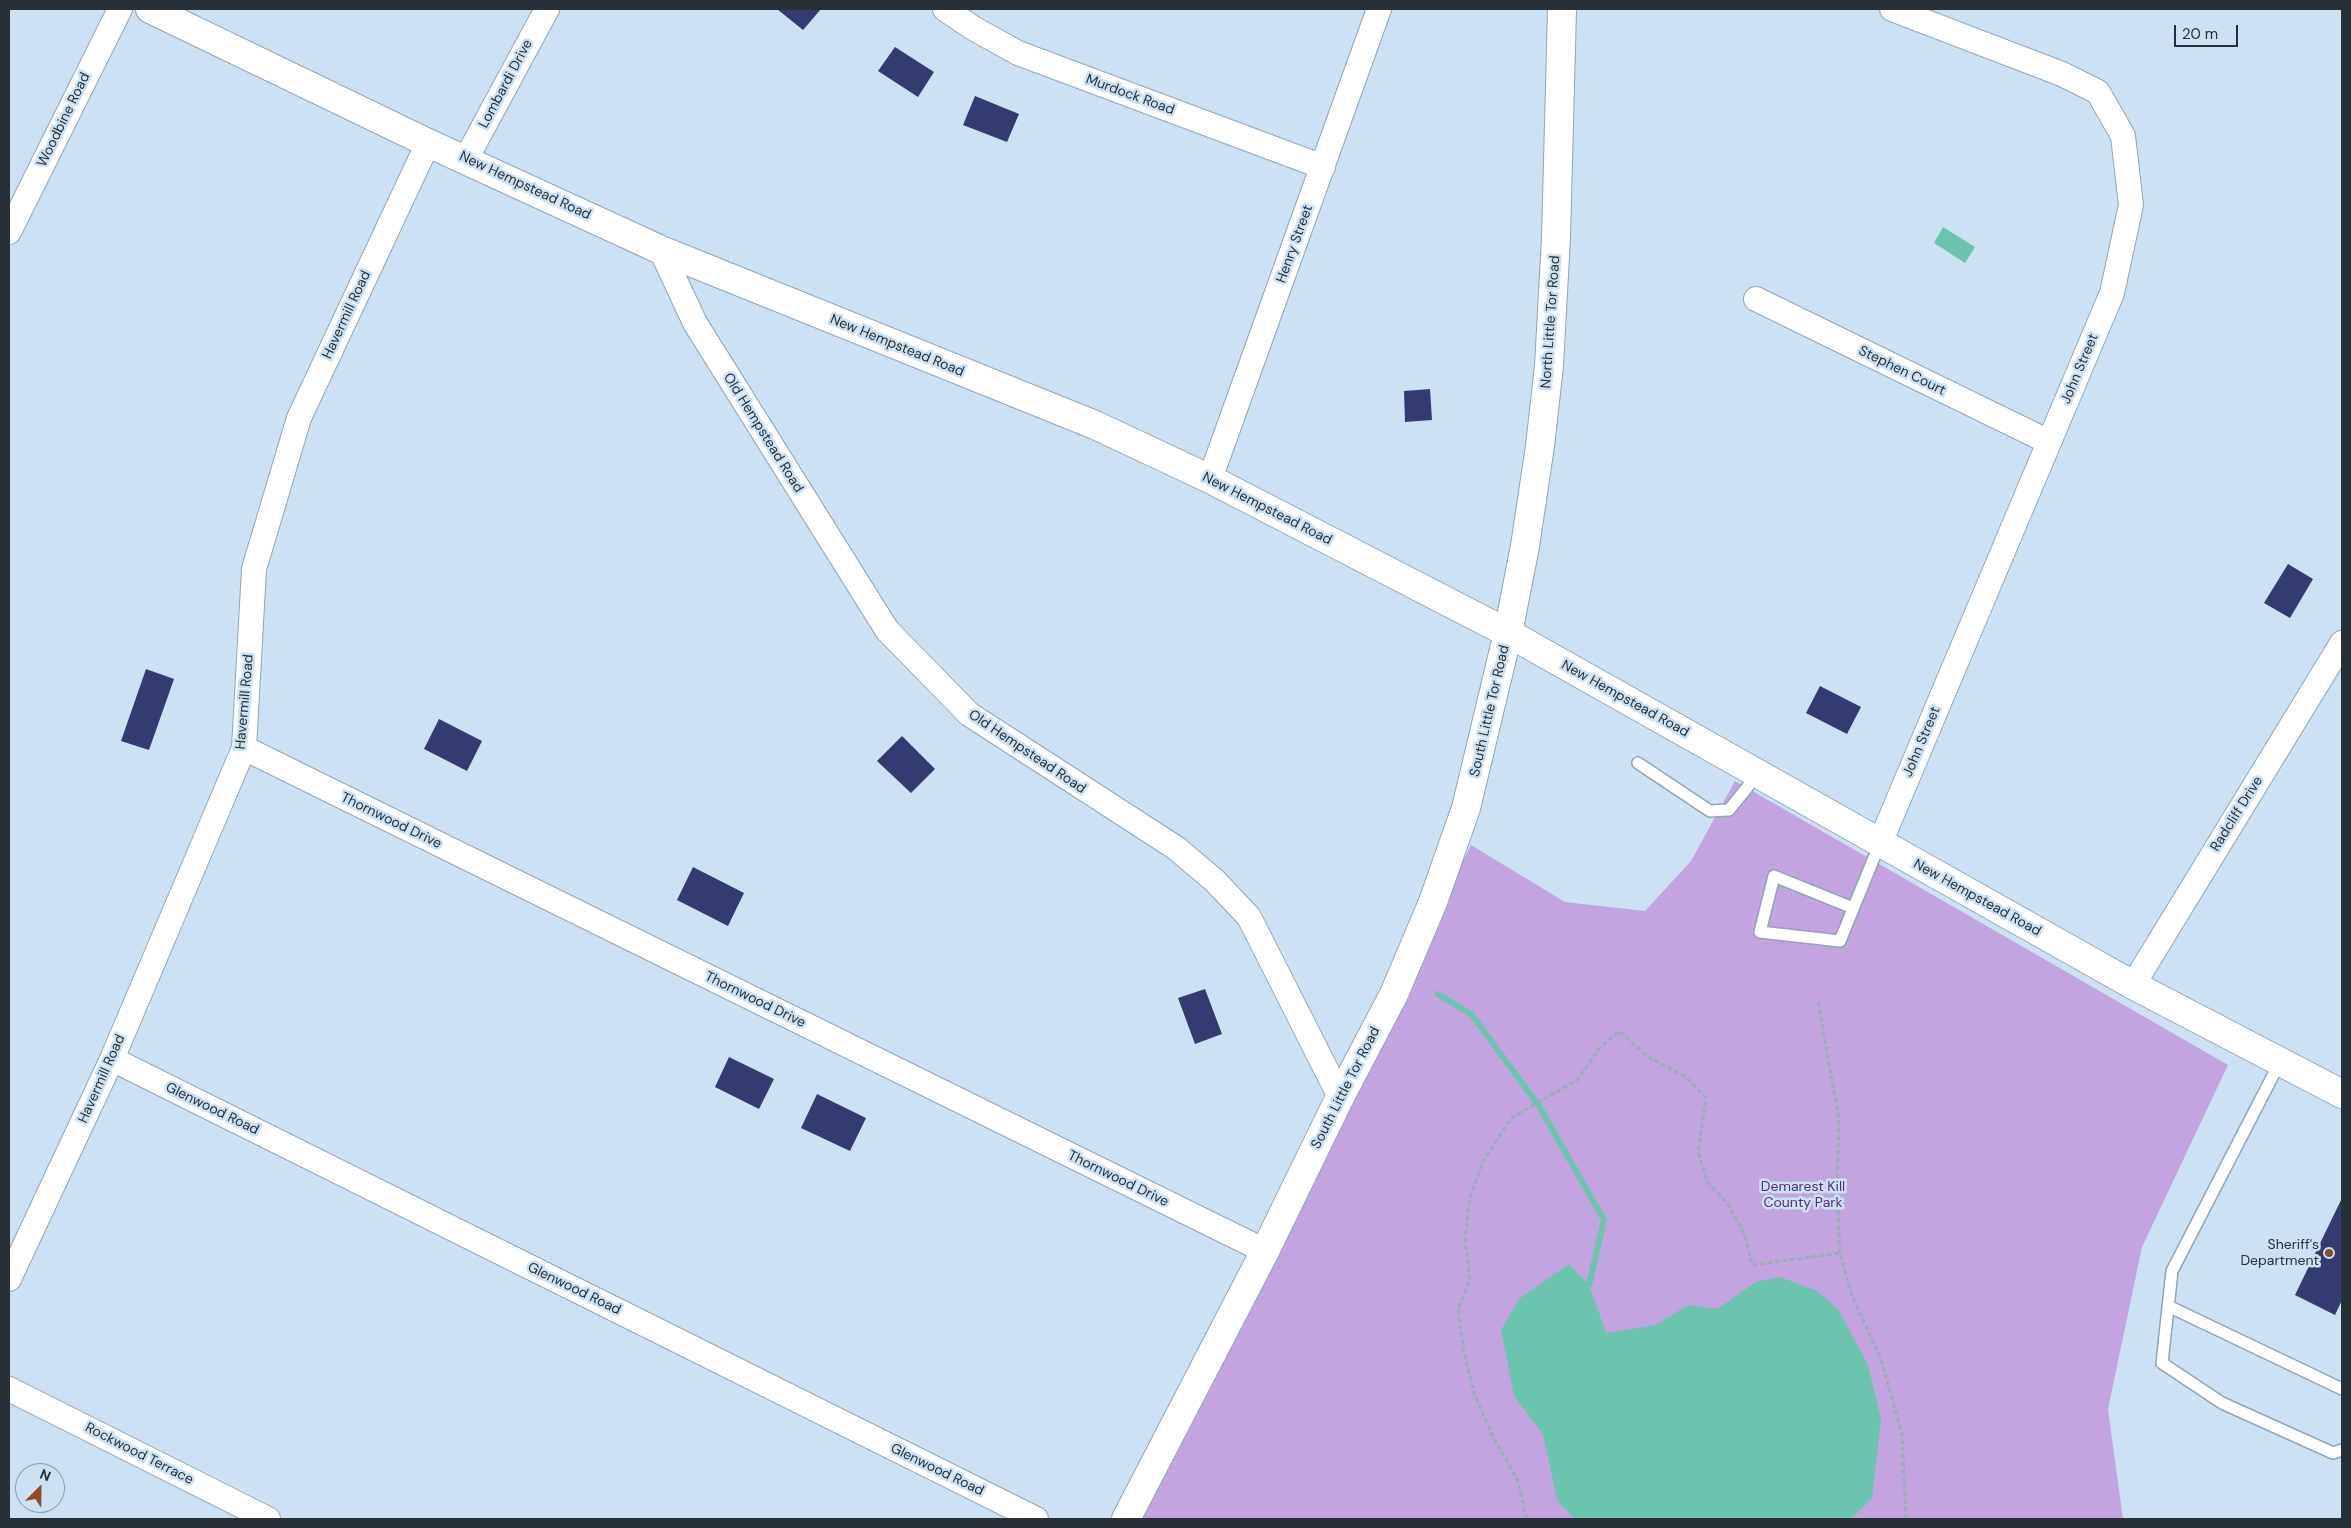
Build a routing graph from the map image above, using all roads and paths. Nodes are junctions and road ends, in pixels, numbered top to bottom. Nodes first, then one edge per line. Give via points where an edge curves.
1 (120, 9) edge
2 (150, 9) edge
3 (547, 9) edge
4 (945, 9) edge
5 (1379, 9) edge
6 (1562, 9) edge
7 (1892, 9) edge
8 (428, 142) junction
9 (466, 158) junction
10 (1323, 167) junction
11 (9, 232) edge
12 (661, 250) junction
13 (1756, 299) dead end
14 (2049, 442) junction
15 (1210, 479) junction
16 (1508, 633) junction
17 (2342, 643) edge
18 (244, 748) junction
19 (1638, 764) dead end
20 (1758, 774) junction
21 (1880, 843) junction
22 (1853, 908) junction
23 (2133, 985) junction
24 (1818, 1002) dead end
25 (112, 1059) junction
26 (2280, 1062) junction
27 (2342, 1094) edge
28 (1340, 1097) junction
29 (1265, 1251) junction
30 (1840, 1253) junction
31 (9, 1278) edge
32 (2168, 1306) junction
33 (9, 1389) edge
34 (2342, 1389) edge
35 (2342, 1450) edge
36 (268, 1519) edge
37 (1036, 1519) edge
38 (1126, 1519) edge
39 (1527, 1519) edge
40 (1906, 1519) edge

1 - 11 street, Woodbine Road
2 - 8 street, New Hempstead Road
3 - 9 street, Lombardi Drive
4 - 10 street, Murdock Road via 1018,53
5 - 10 street, Henry Street
6 - 16 street, North Little Tor Road via 1549,366 1525,546
7 - 14 street, John Street via 2062,74 2098,92 2122,136 2131,205 2112,293
8 - 9 street, New Hempstead Road
8 - 18 street, Havermill Road via 299,418 254,569
9 - 12 street, New Hempstead Road
10 - 15 street, Henry Street
12 - 15 street, New Hempstead Road via 1095,425
12 - 28 street, Old Hempstead Road via 695,323 887,630 969,714 1176,848 1249,917
13 - 14 street, Stephen Court
14 - 21 street, John Street
15 - 16 street, New Hempstead Road
16 - 20 street, New Hempstead Road
16 - 28 street, South Little Tor Road via 1466,808 1433,902 1394,994
17 - 23 street, Radcliff Drive
18 - 25 street, Havermill Road
18 - 29 street, Thornwood Drive
19 - 20 lane via 1710,810 1729,810
20 - 21 street, New Hempstead Road
21 - 22 lane
21 - 23 street, New Hempstead Road
22 - 22 lane via 1840,941 1760,932 1774,876
23 - 26 street, New Hempstead Road
24 - 30 path via 1839,1119 1837,1189
25 - 31 street, Havermill Road
25 - 37 street, Glenwood Road
26 - 27 street, New Hempstead Road
26 - 32 lane via 2172,1271
28 - 29 street, South Little Tor Road
29 - 38 street, South Little Tor Road
30 - 39 path via 1752,1266 1745,1235 1728,1204 1708,1183 1698,1151 1706,1098 1686,1077 1648,1057 1619,1031 1600,1048 1577,1080 1511,1118 1484,1161 1470,1196 1465,1241 1470,1280 1458,1309 1464,1353 1475,1396 1517,1479
30 - 40 path via 1852,1296 1881,1359 1902,1434
32 - 34 lane
32 - 35 lane via 2162,1364 2222,1403 2333,1453
33 - 36 street, Rockwood Terrace

